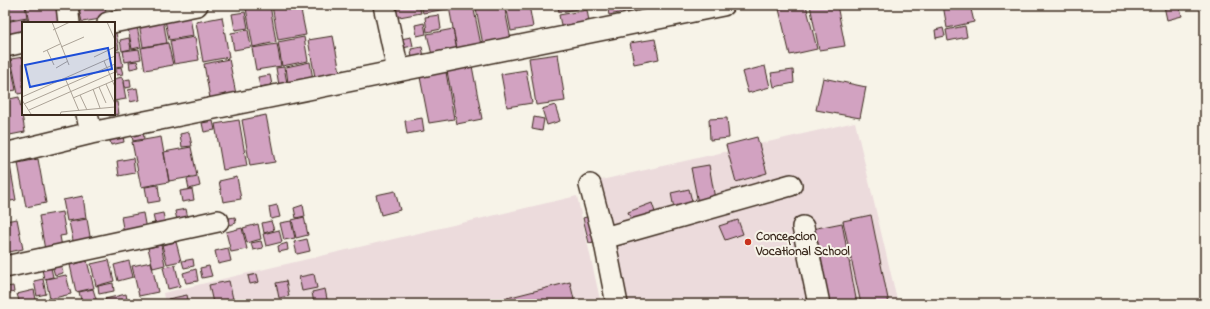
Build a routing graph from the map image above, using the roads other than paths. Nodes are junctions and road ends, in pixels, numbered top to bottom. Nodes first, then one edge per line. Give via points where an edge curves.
1 (67, 5) edge
2 (197, 5) edge
3 (384, 5) edge
4 (723, 5) edge
5 (691, 8) edge
6 (69, 22) edge
7 (113, 22) edge
8 (22, 42) edge
9 (5, 46) edge
10 (398, 70) junction
11 (89, 124) edge
12 (5, 154) edge
13 (590, 185) dead end
14 (791, 186) dead end
15 (218, 222) dead end
16 (803, 227) dead end
17 (604, 238) junction
18 (5, 267) edge
19 (617, 304) edge
20 (819, 304) edge

1 - 6 street
2 - 7 street
3 - 10 street
4 - 5 street
5 - 10 street
8 - 9 street
10 - 11 street
11 - 12 street
13 - 17 street
14 - 17 street
15 - 18 street
16 - 20 street
17 - 19 street

